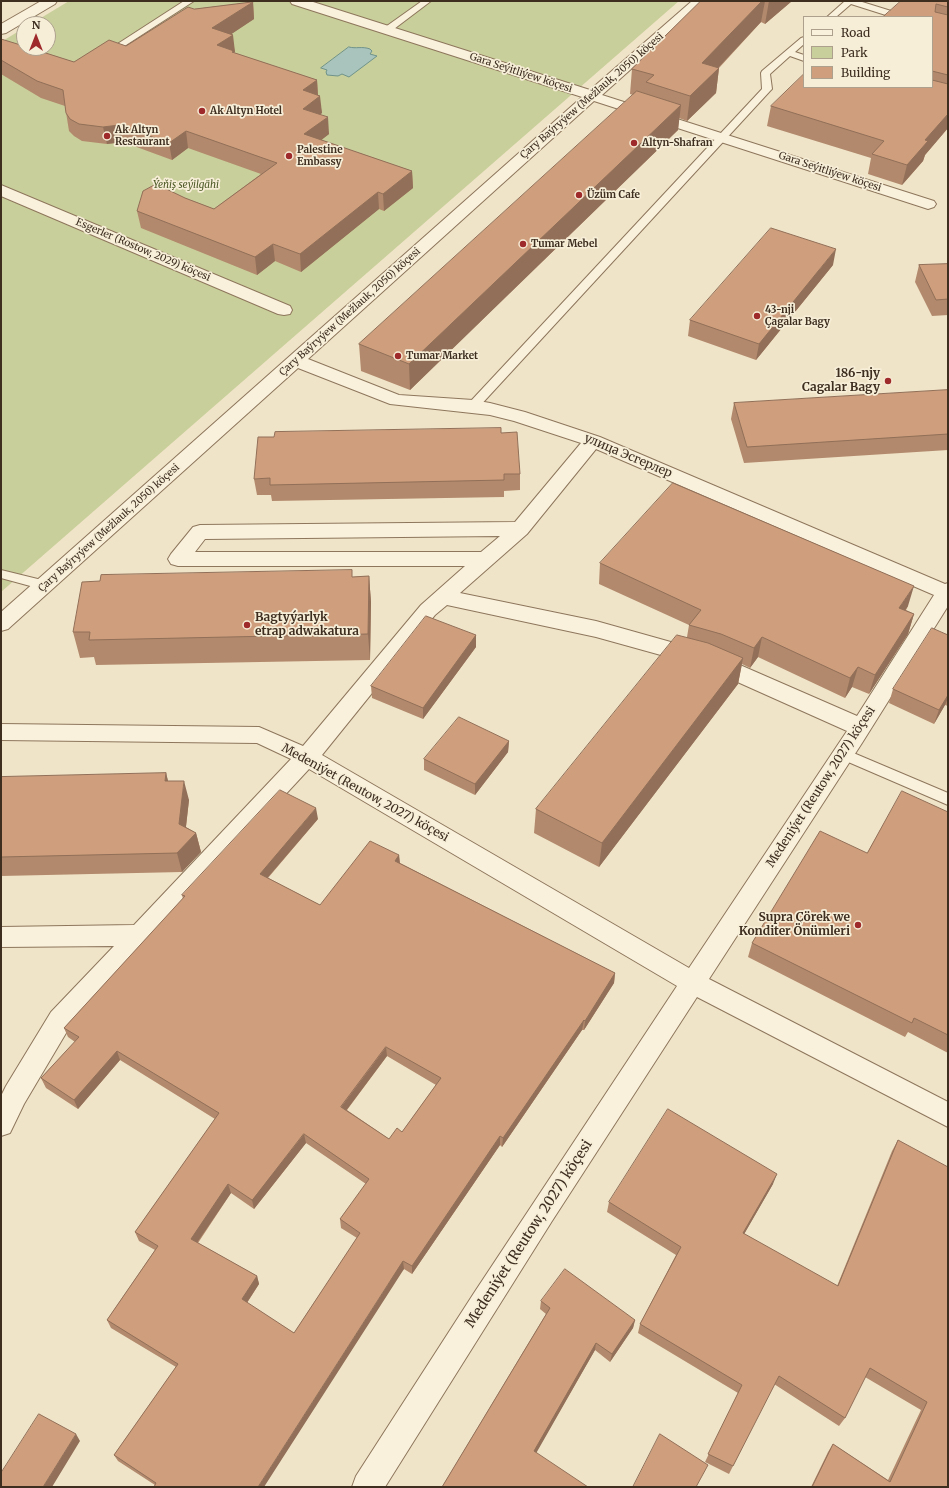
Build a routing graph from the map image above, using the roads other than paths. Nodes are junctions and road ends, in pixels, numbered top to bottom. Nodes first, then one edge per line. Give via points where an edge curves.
1 (50, 1) edge
2 (190, 1) edge
3 (427, 1) edge
4 (700, 1) edge
5 (307, 2) edge
6 (832, 16) edge
7 (898, 16) edge
8 (1, 30) edge
9 (386, 30) junction
10 (803, 41) edge
11 (788, 53) junction
12 (99, 58) edge
13 (803, 58) edge
14 (592, 96) junction
15 (721, 137) junction
16 (1, 190) edge
17 (928, 204) dead end
18 (284, 310) dead end
19 (296, 361) junction
20 (473, 406) junction
21 (593, 441) junction
22 (520, 529) junction
23 (486, 559) junction
24 (1, 574) edge
25 (45, 585) junction
26 (948, 592) edge
27 (443, 597) junction
28 (1, 624) edge
29 (860, 727) junction
30 (1, 732) edge
31 (844, 754) junction
32 (306, 757) junction
33 (948, 799) edge
34 (139, 935) junction
35 (1, 936) edge
36 (692, 982) junction
37 (948, 1115) edge
38 (1, 1124) edge
39 (368, 1487) edge

1 - 8 street
2 - 12 lane
3 - 9 lane
4 - 14 street, Çary Baýryýew (Mežlauk, 2050) köçesi
5 - 9 street, Gara Seýitliýew köçesi
6 - 7 lane via 850,1
9 - 14 street, Gara Seýitliýew köçesi
10 - 11 lane
11 - 13 lane
11 - 15 lane via 765,73 767,89
14 - 15 street, Gara Seýitliýew köçesi
14 - 19 street, Çary Baýryýew (Mežlauk, 2050) köçesi
15 - 17 street, Gara Seýitliýew köçesi
15 - 20 lane
16 - 18 street, Esgerler (Rostow, 2029) köçesi
19 - 20 street, улица Эсгерлер via 396,400
19 - 25 street, Çary Baýryýew (Mežlauk, 2050) köçesi
20 - 21 street, улица Эсгерлер via 519,416
21 - 22 street
21 - 26 street, улица Эсгерлер
22 - 23 street
22 - 23 street via 200,532 178,559
23 - 27 street
24 - 25 lane
25 - 28 street, Çary Baýryýew (Mežlauk, 2050) köçesi
26 - 29 street, Medeniýet (Reutow, 2027) köçesi
27 - 29 street via 596,629 710,661
27 - 32 street via 428,610
29 - 31 street, Medeniýet (Reutow, 2027) köçesi
30 - 32 street, Medeniýet (Reutow, 2027) köçesi via 259,735
31 - 33 lane
31 - 36 street, Medeniýet (Reutow, 2027) köçesi
32 - 34 street
32 - 36 street, Medeniýet (Reutow, 2027) köçesi
34 - 35 street
34 - 38 street via 60,1020 15,1095
36 - 37 street, Medeniýet (Reutow, 2027) köçesi
36 - 39 street, Medeniýet (Reutow, 2027) köçesi via 454,1349

